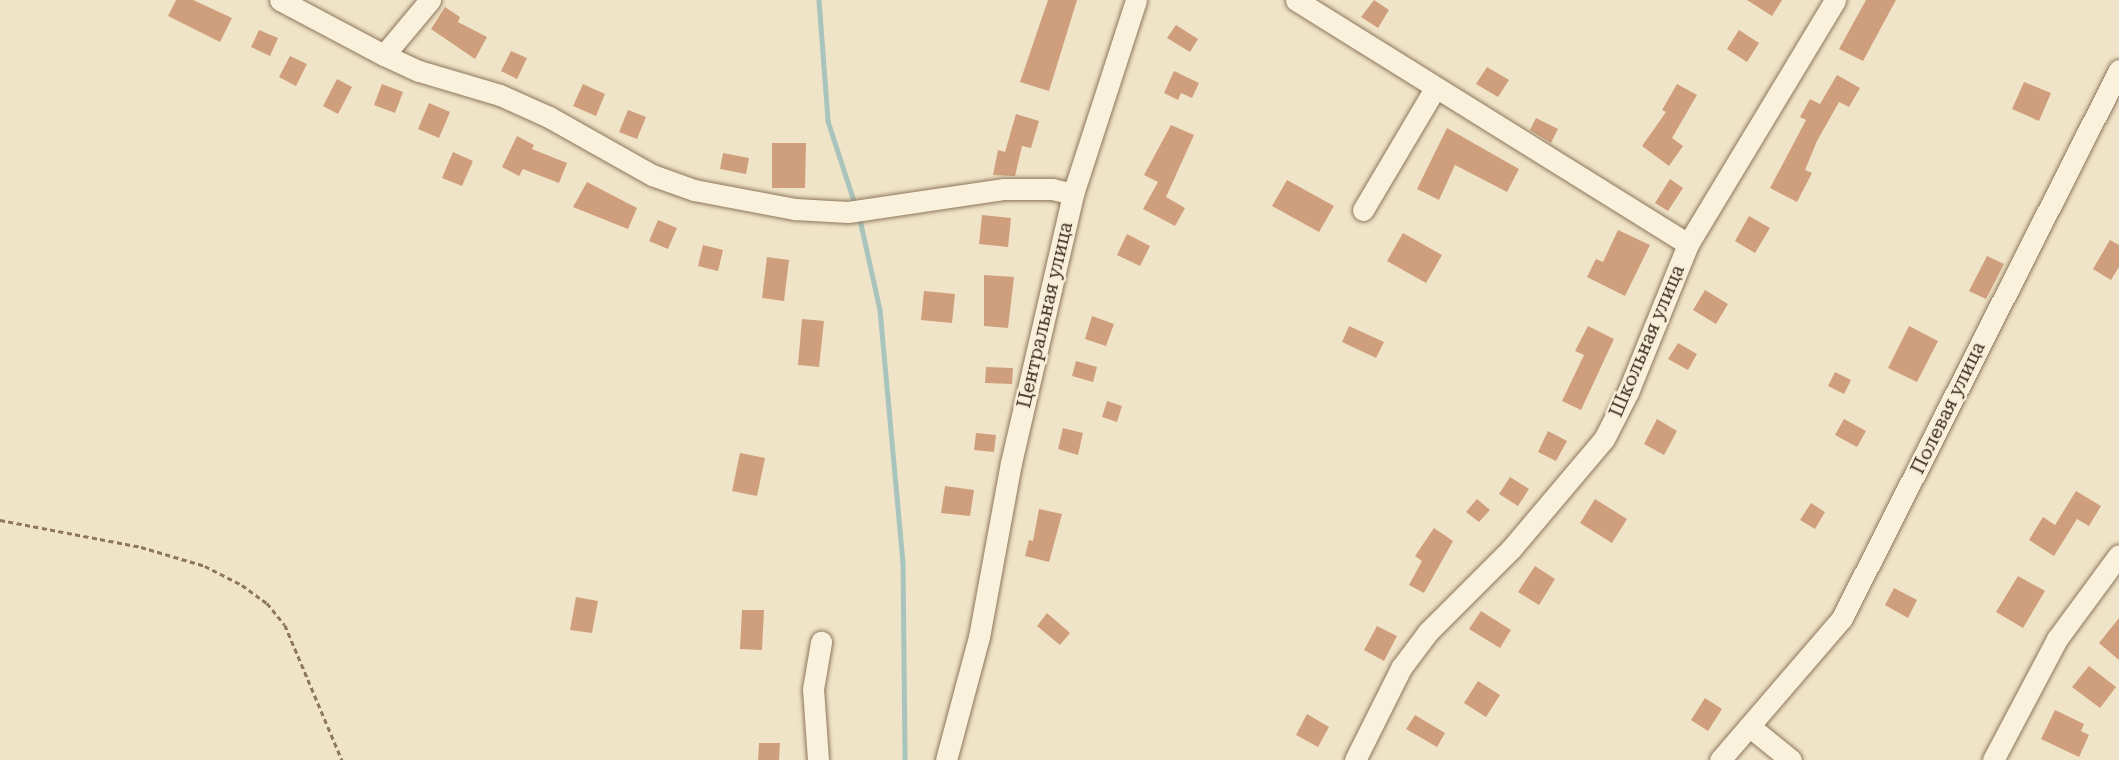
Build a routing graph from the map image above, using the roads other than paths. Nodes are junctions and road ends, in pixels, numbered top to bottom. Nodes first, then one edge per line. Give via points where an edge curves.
1 (280, 0) edge
2 (430, 0) edge
3 (1136, 0) edge
4 (1296, 0) edge
5 (1835, 0) edge
6 (384, 55) junction
7 (2119, 70) edge
8 (1434, 90) junction
9 (1073, 194) junction
10 (1363, 210) dead end
11 (1688, 244) junction
12 (2119, 555) edge
13 (821, 642) dead end
14 (1749, 726) junction
15 (818, 760) edge
16 (946, 760) edge
17 (1354, 760) edge
18 (1720, 760) edge
19 (1791, 760) edge
20 (1993, 760) edge

1 - 6 street
2 - 6 street
3 - 9 street, Центральная улица
4 - 8 street
5 - 11 street, Школьная улица
6 - 9 street via 513,101 652,175 694,190 795,209 848,212 1004,189
7 - 14 street, Полевая улица via 1842,618
8 - 10 street
8 - 11 street
9 - 16 street, Центральная улица via 1011,463 979,637
11 - 17 street, Школьная улица via 1604,439 1528,530 1428,632 1401,668
12 - 20 street via 2057,639
13 - 15 street via 813,689
14 - 18 street, Полевая улица
14 - 19 street

